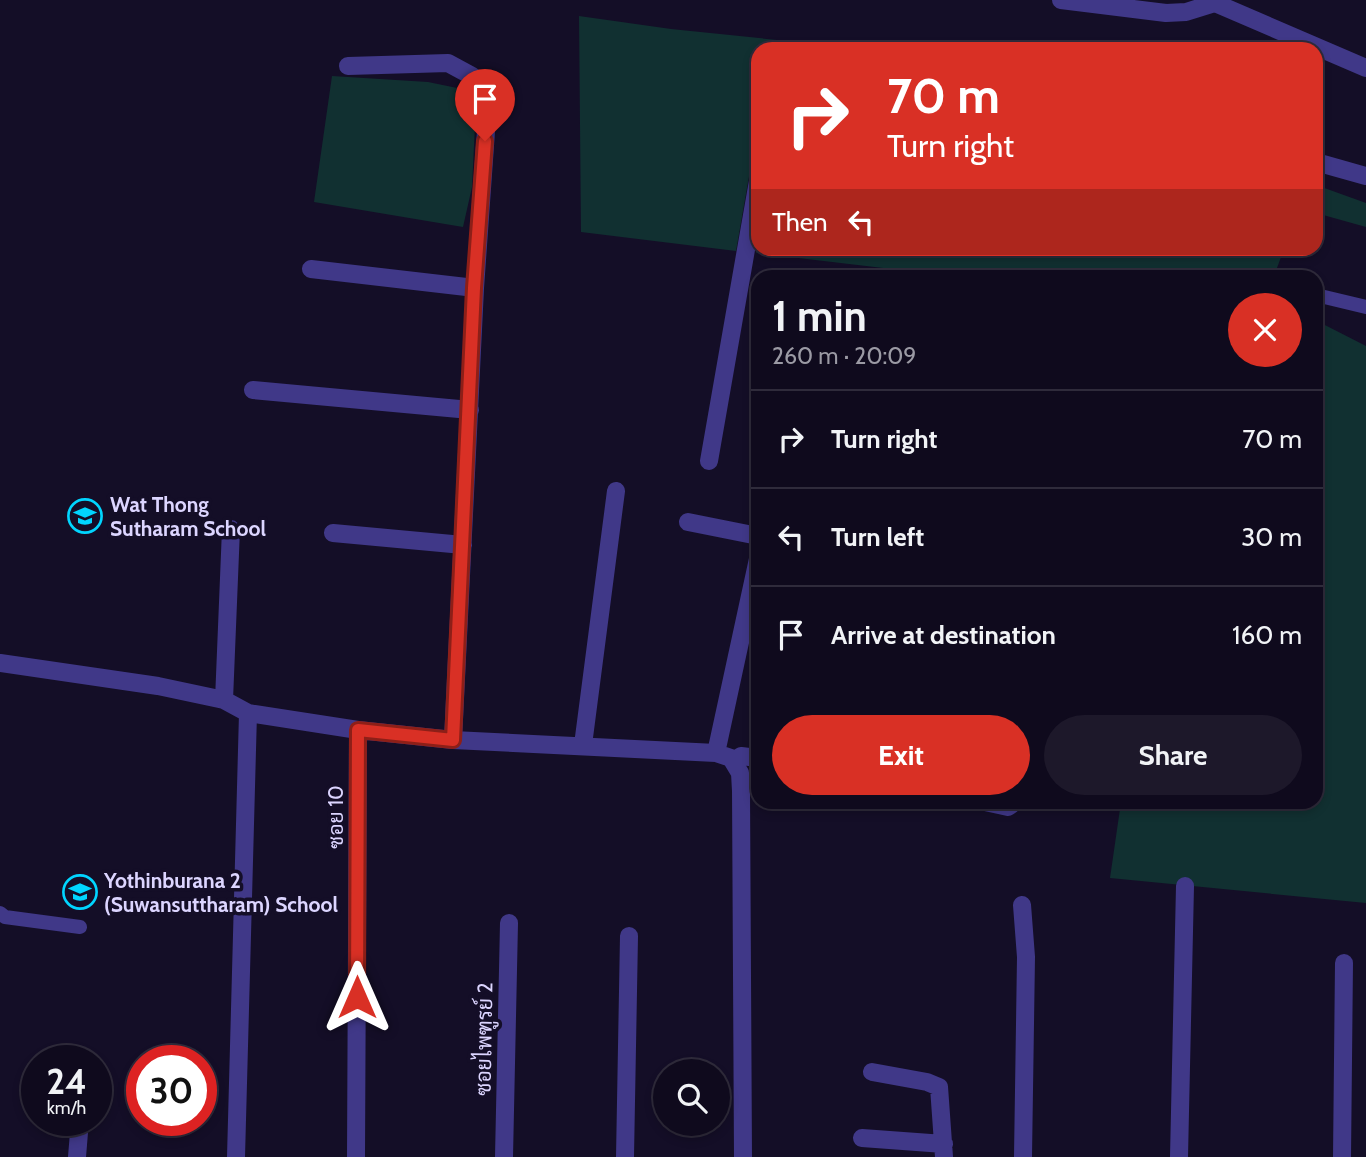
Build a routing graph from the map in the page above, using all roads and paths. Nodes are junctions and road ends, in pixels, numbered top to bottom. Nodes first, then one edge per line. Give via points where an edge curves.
1 (1061, 0) edge
2 (1211, 1) edge
3 (1306, 42) edge
4 (1323, 49) edge
5 (348, 66) dead end
6 (1366, 68) edge
7 (1323, 164) edge
8 (1366, 176) edge
9 (751, 221) edge
10 (311, 270) dead end
11 (474, 288) junction
12 (1323, 297) edge
13 (1366, 307) edge
14 (253, 390) dead end
15 (470, 410) junction
16 (709, 461) dead end
17 (616, 491) dead end
18 (688, 522) dead end
19 (231, 529) dead end
20 (334, 533) dead end
21 (751, 535) edge
22 (463, 545) junction
23 (751, 591) edge
24 (0, 663) edge
25 (224, 700) junction
26 (248, 713) junction
27 (358, 730) junction
28 (453, 740) junction
29 (583, 745) junction
30 (716, 753) junction
31 (751, 757) edge
32 (734, 761) junction
33 (1185, 886) dead end
34 (1022, 905) dead end
35 (0, 913) edge
36 (509, 923) dead end
37 (80, 927) dead end
38 (629, 936) dead end
39 (1344, 963) dead end
40 (872, 1072) dead end
41 (79, 1136) edge
42 (862, 1138) dead end
43 (944, 1150) edge
44 (77, 1157) edge
45 (236, 1157) edge
46 (356, 1157) edge
47 (504, 1157) edge
48 (625, 1157) edge
49 (743, 1157) edge
50 (1023, 1157) edge
51 (1179, 1157) edge
52 (1342, 1157) edge

1 - 2 street via 1166,13 1186,12
2 - 3 street
4 - 6 street
5 - 11 street via 448,63 472,76 487,117
7 - 8 street
9 - 16 street
10 - 11 street
11 - 15 street
12 - 13 lane
14 - 15 street
15 - 22 street
17 - 29 street
18 - 21 street
19 - 25 street
20 - 22 street
22 - 28 street
23 - 30 street
24 - 25 street
25 - 26 street
26 - 27 street
26 - 45 street
27 - 28 street
27 - 46 street, ซอย 10
28 - 29 street
29 - 30 street
30 - 32 street
31 - 32 street
32 - 49 street via 741,791
33 - 51 street
34 - 50 street via 1026,957
35 - 37 lane
36 - 47 street, ซอยไพฑูรย์ 2
38 - 48 street
39 - 52 street
40 - 43 street via 939,1087
41 - 44 street
42 - 43 street

